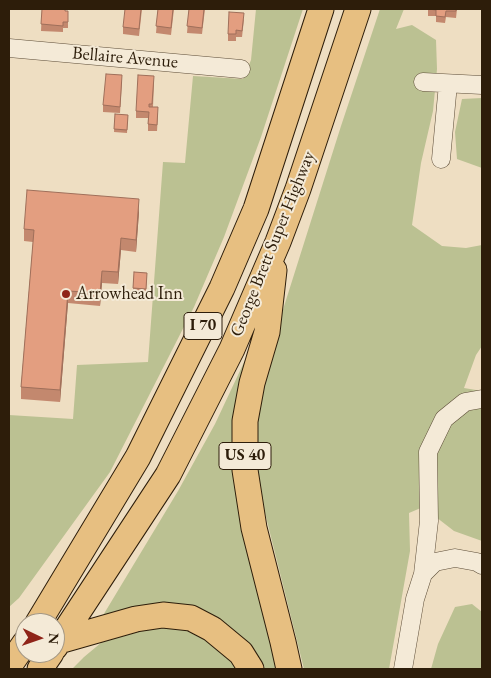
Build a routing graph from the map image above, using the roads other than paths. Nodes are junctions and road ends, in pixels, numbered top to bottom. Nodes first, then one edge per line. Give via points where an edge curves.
1 (321, 9) edge
2 (358, 9) edge
3 (9, 48) edge
4 (241, 69) dead end
5 (423, 82) dead end
6 (448, 84) junction
7 (482, 85) edge
8 (441, 159) dead end
9 (278, 242) junction
10 (482, 399) edge
11 (482, 565) edge
12 (423, 574) junction
13 (44, 613) edge
14 (65, 632) edge
15 (65, 644) edge
16 (251, 669) edge
17 (288, 669) edge
18 (404, 669) edge

1 - 13 highway, George Brett Super Highway / I 70 via 256,210 222,288 138,457
2 - 9 highway, George Brett Super Highway / I 70
3 - 4 street, Bellaire Avenue
5 - 6 street
6 - 7 street
6 - 8 street
9 - 14 highway, George Brett Super Highway / I 70 via 232,349 168,475
9 - 17 highway, US 40 via 267,332 245,421 245,470 254,528
10 - 12 street via 465,402 444,419 428,452 429,521
11 - 12 street via 455,558 435,562
12 - 18 street via 415,599
15 - 16 highway via 136,619 163,615 191,618 212,629 234,647

